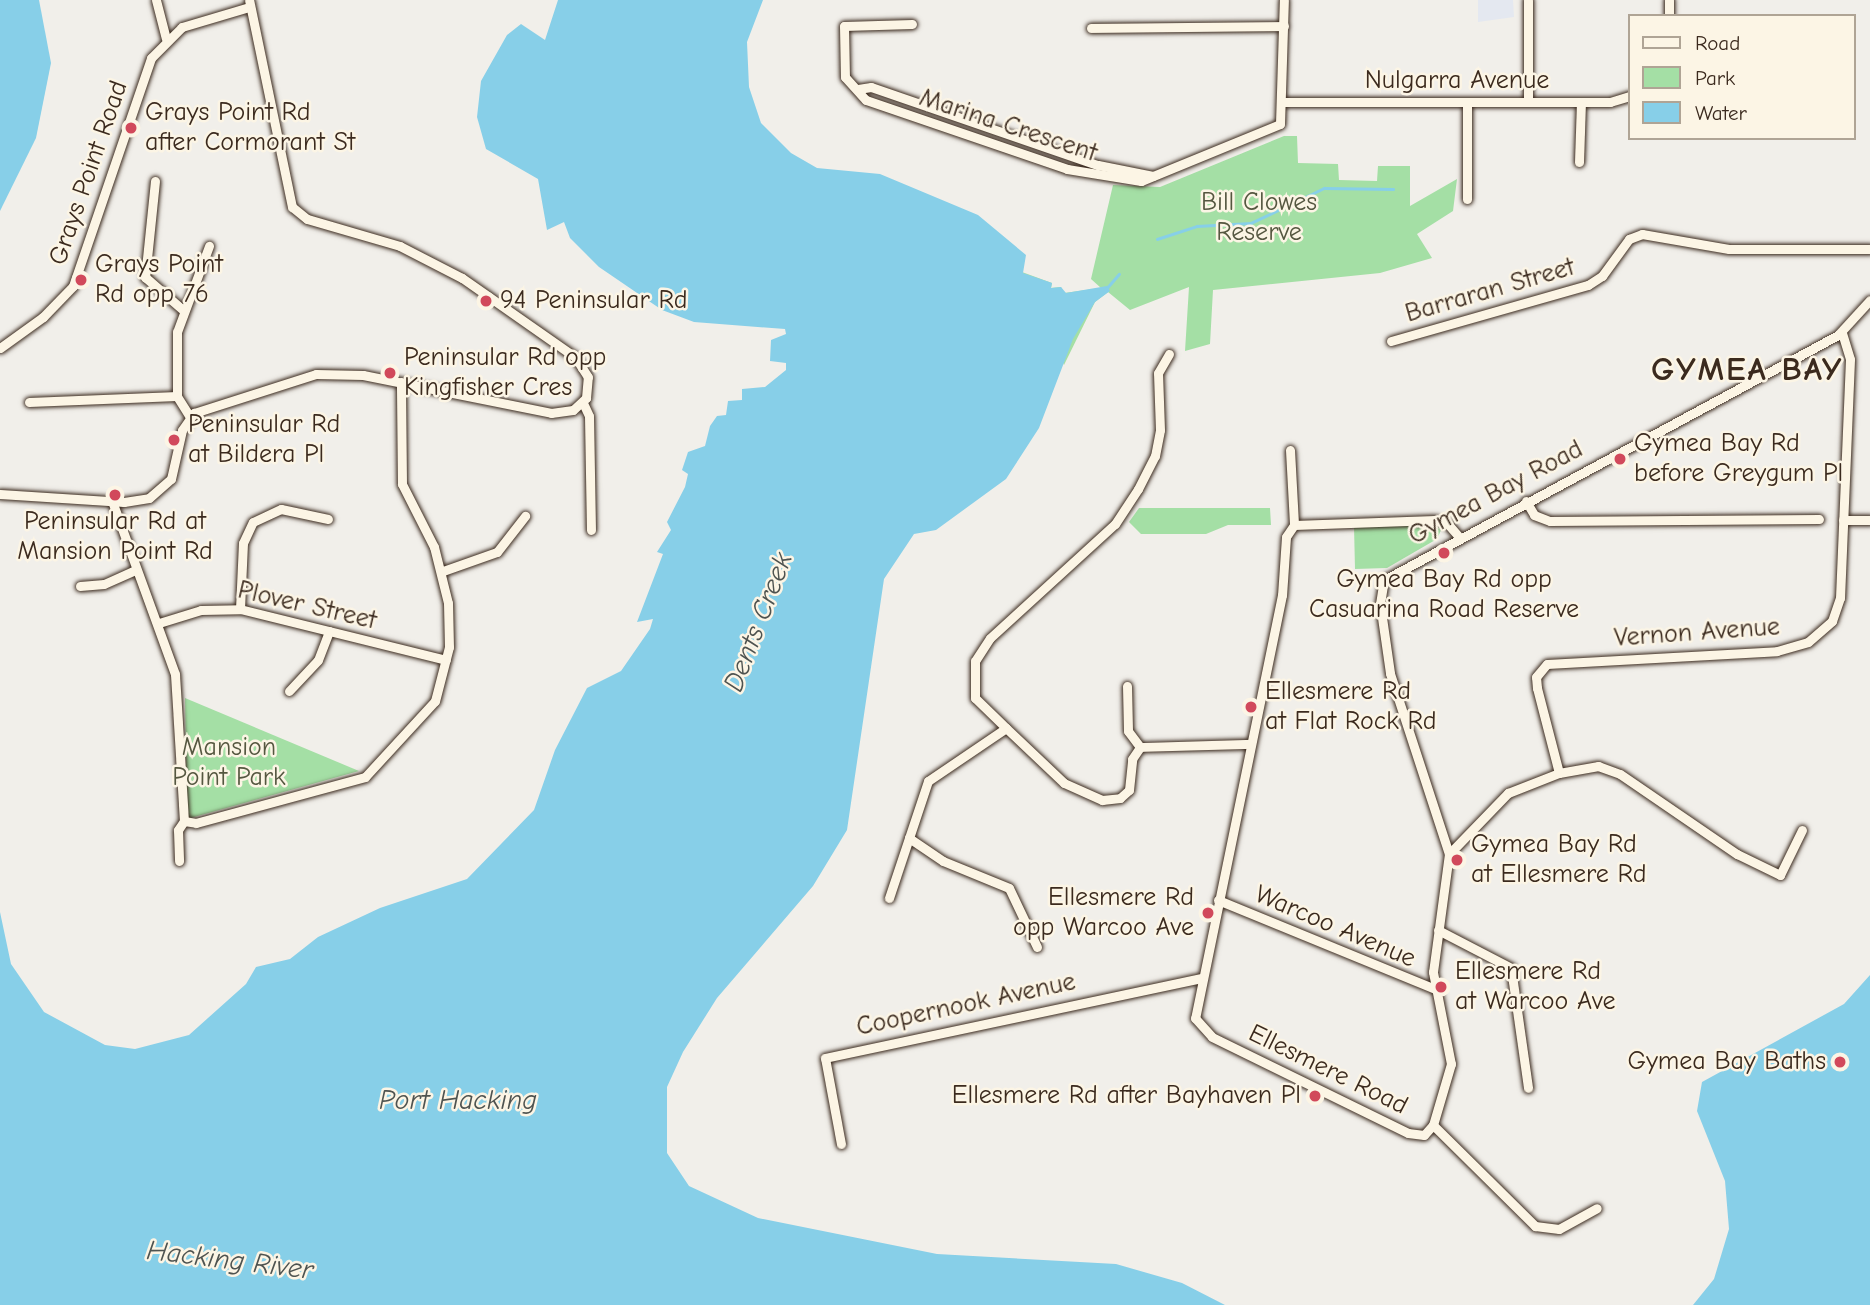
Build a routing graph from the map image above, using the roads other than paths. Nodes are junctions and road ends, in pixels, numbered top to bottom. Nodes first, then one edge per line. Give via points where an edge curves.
1 (156, 0) edge
2 (1284, 0) edge
3 (1528, 0) edge
4 (249, 3) edge
5 (912, 24) dead end
6 (1284, 26) junction
7 (1091, 28) dead end
8 (166, 38) junction
9 (858, 89) junction
10 (1629, 96) edge
11 (1528, 101) junction
12 (1283, 102) junction
13 (1581, 102) junction
14 (1467, 103) junction
15 (1579, 162) dead end
16 (1153, 176) junction
17 (155, 181) dead end
18 (1467, 199) dead end
19 (209, 246) dead end
20 (1870, 248) edge
21 (1870, 300) edge
22 (182, 309) junction
23 (1842, 332) junction
24 (1391, 341) dead end
25 (0, 348) edge
26 (1169, 354) dead end
27 (401, 382) junction
28 (177, 396) junction
29 (29, 402) dead end
30 (583, 403) junction
31 (190, 416) junction
32 (1290, 450) dead end
33 (0, 494) edge
34 (1526, 501) junction
35 (112, 502) junction
36 (525, 516) dead end
37 (328, 519) dead end
38 (1819, 519) dead end
39 (1843, 520) junction
40 (1870, 520) edge
41 (1294, 524) junction
42 (591, 530) dead end
43 (1459, 537) junction
44 (135, 570) junction
45 (443, 571) junction
46 (80, 586) dead end
47 (240, 609) junction
48 (159, 623) junction
49 (329, 631) junction
50 (446, 660) junction
51 (1126, 686) dead end
52 (289, 691) dead end
53 (1006, 728) junction
54 (1250, 744) junction
55 (1140, 747) junction
56 (1559, 773) junction
57 (184, 821) junction
58 (1802, 830) dead end
59 (909, 838) junction
60 (1449, 853) junction
61 (178, 861) dead end
62 (889, 898) dead end
63 (1219, 900) junction
64 (1438, 930) junction
65 (1037, 947) dead end
66 (1201, 978) junction
67 (1435, 989) junction
68 (1528, 1088) dead end
69 (1433, 1125) junction
70 (841, 1144) dead end
71 (1597, 1208) dead end

1 - 8 street
2 - 6 street, Marina Crescent
3 - 11 street
4 - 8 street via 182,27
4 - 30 street via 292,207 307,219 415,253 522,318 581,363 589,386
5 - 9 street via 844,26 844,72
6 - 7 street
6 - 12 street, Marina Crescent
8 - 25 street, Grays Point Road via 151,58 73,286 43,317
9 - 16 street, Marina Crescent via 871,87 1098,165
9 - 16 street, Marina Crescent via 866,100 1076,172 1122,180
10 - 13 street, Nulgarra Avenue
11 - 13 street, Nulgarra Avenue
11 - 14 street, Nulgarra Avenue
12 - 14 street, Nulgarra Avenue
12 - 16 street, Marina Crescent via 1277,128
13 - 15 street
14 - 18 street
17 - 22 street via 143,268 152,287
19 - 22 street via 200,278
20 - 24 street, Barraran Street via 1729,249 1642,234 1629,239 1588,285
21 - 23 street, Gymea Bay Road
22 - 28 street
23 - 34 street, Gymea Bay Road
23 - 39 street, Vernon Avenue via 1850,359
26 - 53 street via 1158,373 1160,430 1155,456 1139,489 1115,523 990,638 975,661 975,698
27 - 30 street via 551,413
27 - 31 street via 326,373 263,388
27 - 45 street via 402,484
28 - 29 street
28 - 31 street
30 - 42 street via 589,416
31 - 35 street via 167,485 149,498
32 - 41 street, Ellesmere Road
33 - 35 street
34 - 38 street via 1539,519 1550,521
34 - 43 street, Gymea Bay Road
35 - 44 street
36 - 45 street via 497,552
37 - 47 street via 281,509 253,522 243,543
39 - 40 street
39 - 56 street, Vernon Avenue via 1837,610 1808,642 1777,651 1574,661 1540,668 1537,688
41 - 43 street via 1435,520 1447,523
41 - 54 street, Ellesmere Road via 1286,537 1282,595
43 - 60 street, Gymea Bay Road via 1391,574 1380,594 1390,673
44 - 46 street via 104,584
44 - 48 street
45 - 50 street via 451,632
47 - 48 street, Plover Street via 201,610
47 - 49 street, Plover Street
48 - 57 street via 177,686
49 - 50 street, Plover Street
49 - 52 street via 320,657
50 - 57 street via 435,702 370,774 196,823
51 - 55 street via 1128,731
53 - 55 street via 1064,783 1102,800 1120,798 1129,790 1132,759
53 - 59 street via 928,781
54 - 55 street
54 - 63 street, Ellesmere Road
56 - 58 street via 1598,766 1620,774 1737,854 1780,874
56 - 60 street via 1492,805
57 - 61 street
59 - 62 street
59 - 65 street via 943,861 1009,888
60 - 64 street, Ellesmere Road
63 - 66 street, Ellesmere Road
63 - 67 street, Warcoo Avenue
64 - 67 street, Ellesmere Road
64 - 68 street via 1511,968
66 - 69 street, Ellesmere Road via 1195,1018 1203,1032 1408,1133 1424,1135
66 - 70 street, Coopernook Avenue via 825,1058
67 - 69 street, Ellesmere Road via 1451,1064
69 - 71 street via 1535,1226 1559,1230

